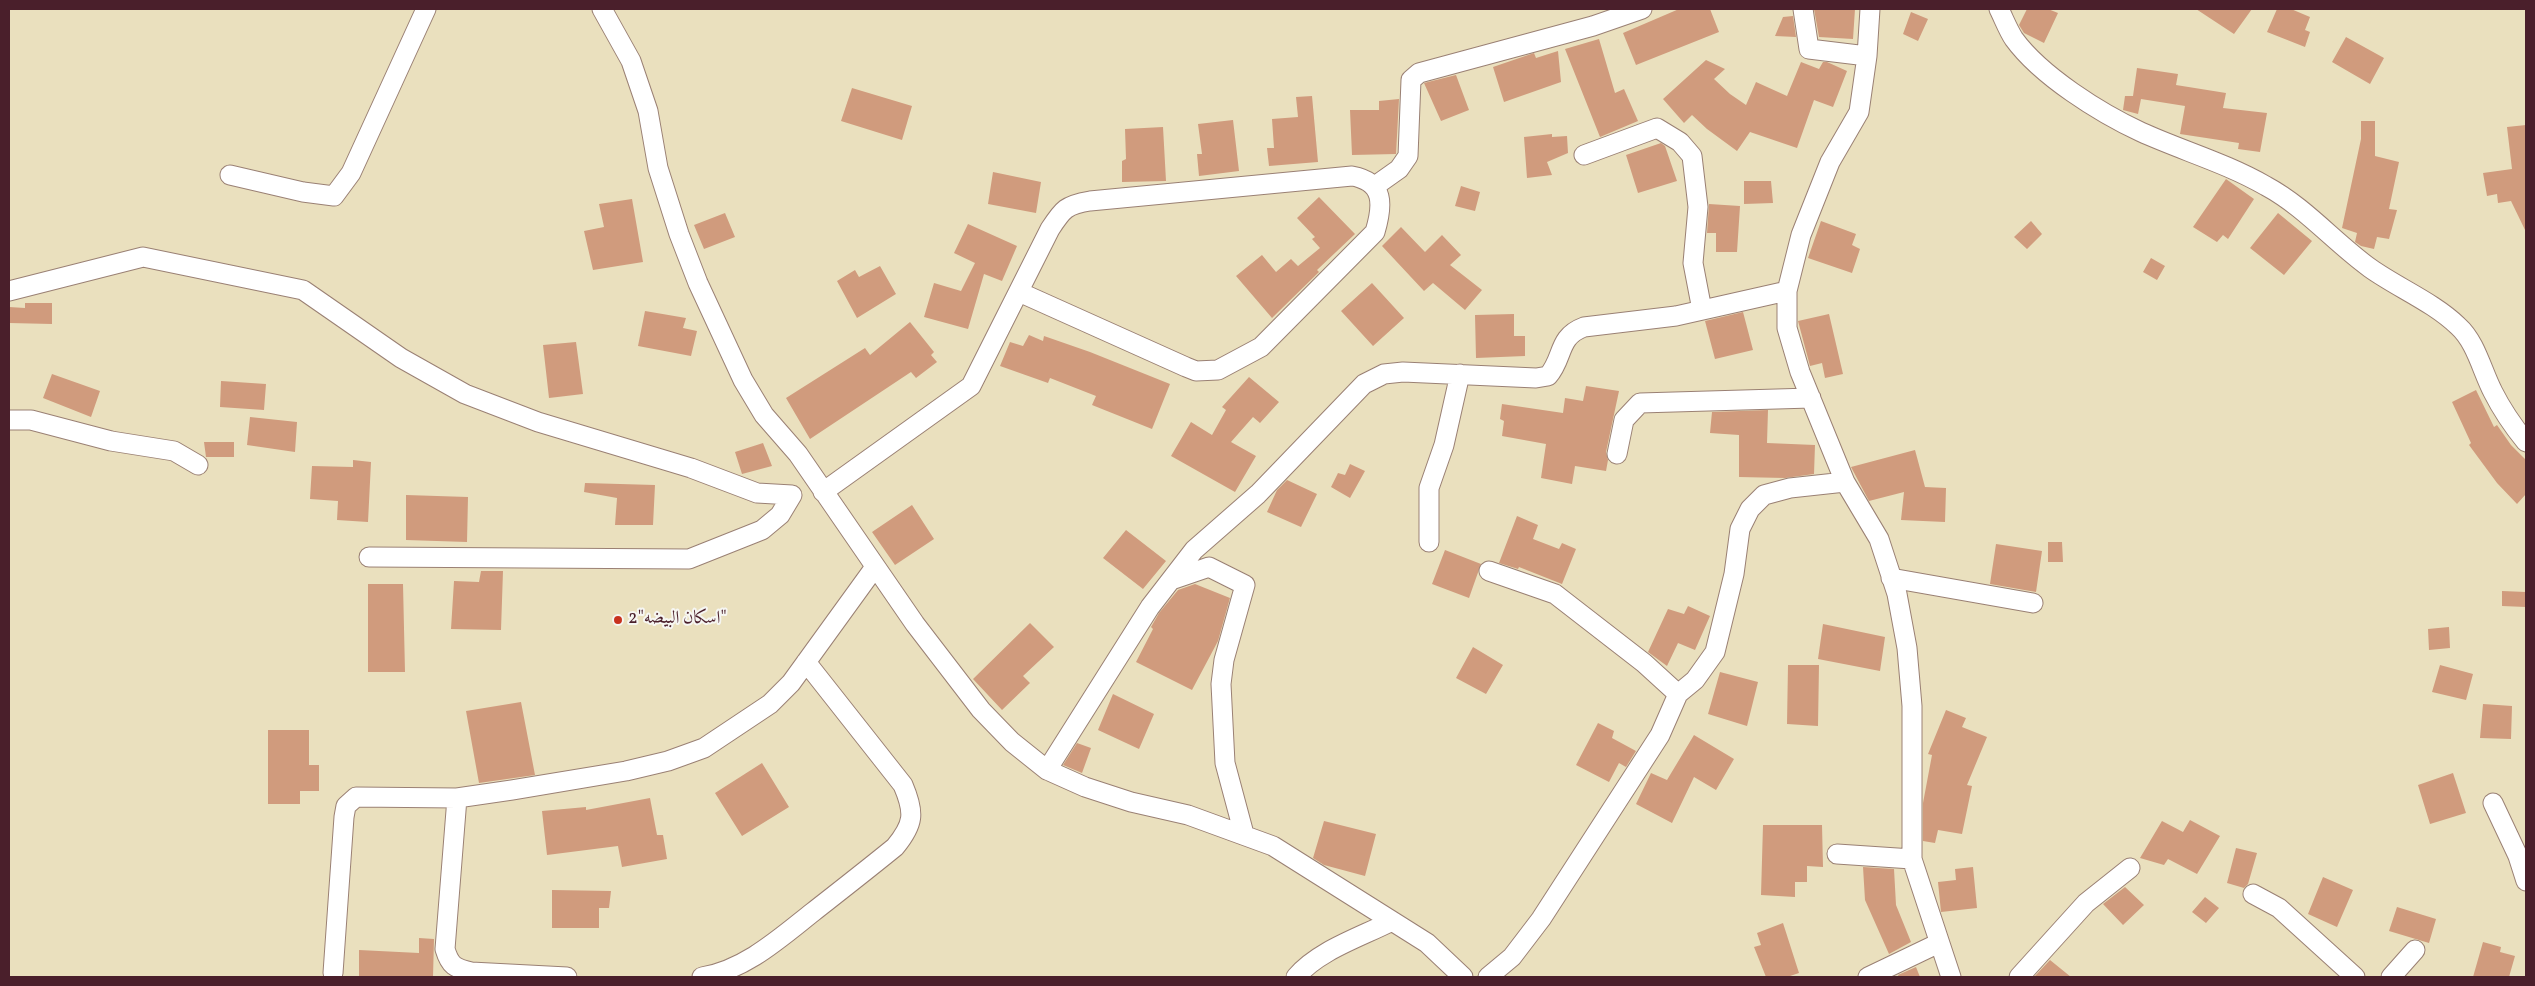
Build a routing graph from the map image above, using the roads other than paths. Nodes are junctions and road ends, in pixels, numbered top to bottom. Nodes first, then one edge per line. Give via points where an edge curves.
1 (426, 9) edge
2 (602, 9) edge
3 (1642, 9) edge
4 (1803, 9) edge
5 (1870, 9) edge
6 (1999, 9) edge
7 (1867, 56) junction
8 (1584, 155) dead end
9 (230, 175) dead end
10 (1376, 186) junction
11 (9, 291) edge
12 (1786, 291) junction
13 (1019, 292) junction
14 (1702, 310) junction
15 (1460, 374) junction
16 (1811, 398) junction
17 (9, 420) edge
18 (2526, 442) edge
19 (1617, 454) dead end
20 (198, 465) dead end
21 (1846, 482) junction
22 (823, 492) junction
23 (1429, 542) dead end
24 (370, 557) dead end
25 (875, 567) junction
26 (1490, 571) dead end
27 (1891, 578) junction
28 (1171, 580) junction
29 (2033, 603) dead end
30 (806, 662) junction
31 (1678, 694) junction
32 (1047, 770) junction
33 (457, 798) junction
34 (2493, 803) dead end
35 (1244, 834) junction
36 (1837, 854) dead end
37 (2522, 855) edge
38 (1912, 859) junction
39 (2130, 868) dead end
40 (2526, 880) edge
41 (2253, 894) dead end
42 (1392, 921) junction
43 (1939, 942) junction
44 (2416, 950) dead end
45 (333, 973) dead end
46 (566, 977) edge
47 (702, 977) edge
48 (1296, 977) edge
49 (1464, 977) edge
50 (1488, 977) edge
51 (1868, 977) edge
52 (1951, 977) edge
53 (2019, 977) edge
54 (2355, 977) edge
55 (2391, 977) edge

1 - 9 street via 351,173 334,196
2 - 22 street via 630,61 648,111 658,168 698,283 743,380 764,415 798,454
3 - 10 street via 1593,26 1419,73 1411,80 1408,156 1399,169
4 - 7 street via 1809,49
5 - 7 street
6 - 18 street via 2013,38 2055,80 2141,132 2267,186 2320,223 2390,282 2458,325 2469,338 2508,419
7 - 12 street via 1859,112 1830,162 1801,235
8 - 14 street via 1657,128 1680,142 1692,156 1698,207 1693,263
10 - 13 street via 1365,178 1352,176 1076,203 1063,209 1050,228
10 - 13 street via 1380,202 1375,232 1261,347 1218,370 1196,371
11 - 24 street via 143,258 303,290 400,358 465,394 538,422 691,468 757,493 792,495 780,515 762,530 689,559
12 - 14 street
12 - 16 street via 1787,328
13 - 22 street via 971,386
14 - 15 street via 1573,331 1565,340 1555,369 1548,376
15 - 23 street via 1444,445 1429,488
15 - 28 street via 1403,372 1384,374 1364,384 1258,494 1194,550
16 - 19 street via 1640,403 1624,420
16 - 21 street
17 - 20 street via 30,420 111,441 174,451
21 - 27 street via 1879,539
21 - 31 street via 1790,488 1764,495 1750,509 1740,529 1731,590 1715,652 1695,680
22 - 25 street
25 - 30 street
25 - 32 street via 981,710 1012,742
26 - 31 street via 1555,594 1644,663
27 - 29 street
27 - 38 street via 1897,594 1906,648 1912,706
28 - 32 street via 1150,607
28 - 35 street via 1209,567 1245,585 1224,660 1221,684 1225,763
30 - 33 street via 770,704 704,748 626,771
30 - 47 street via 903,785 911,802 912,818 895,847 769,946 741,964 713,976
31 - 50 street via 1660,735 1541,920 1512,957
32 - 35 street via 1131,802 1188,814
33 - 45 street via 356,797 346,806
33 - 46 street via 445,949 448,961 458,969 471,972
34 - 37 street
35 - 42 street via 1273,846
36 - 38 street
37 - 40 street
38 - 43 street
39 - 53 street via 2086,903
41 - 54 street via 2279,908
42 - 48 street via 1320,957
42 - 49 street via 1427,943
43 - 51 street
43 - 52 street
44 - 55 street

